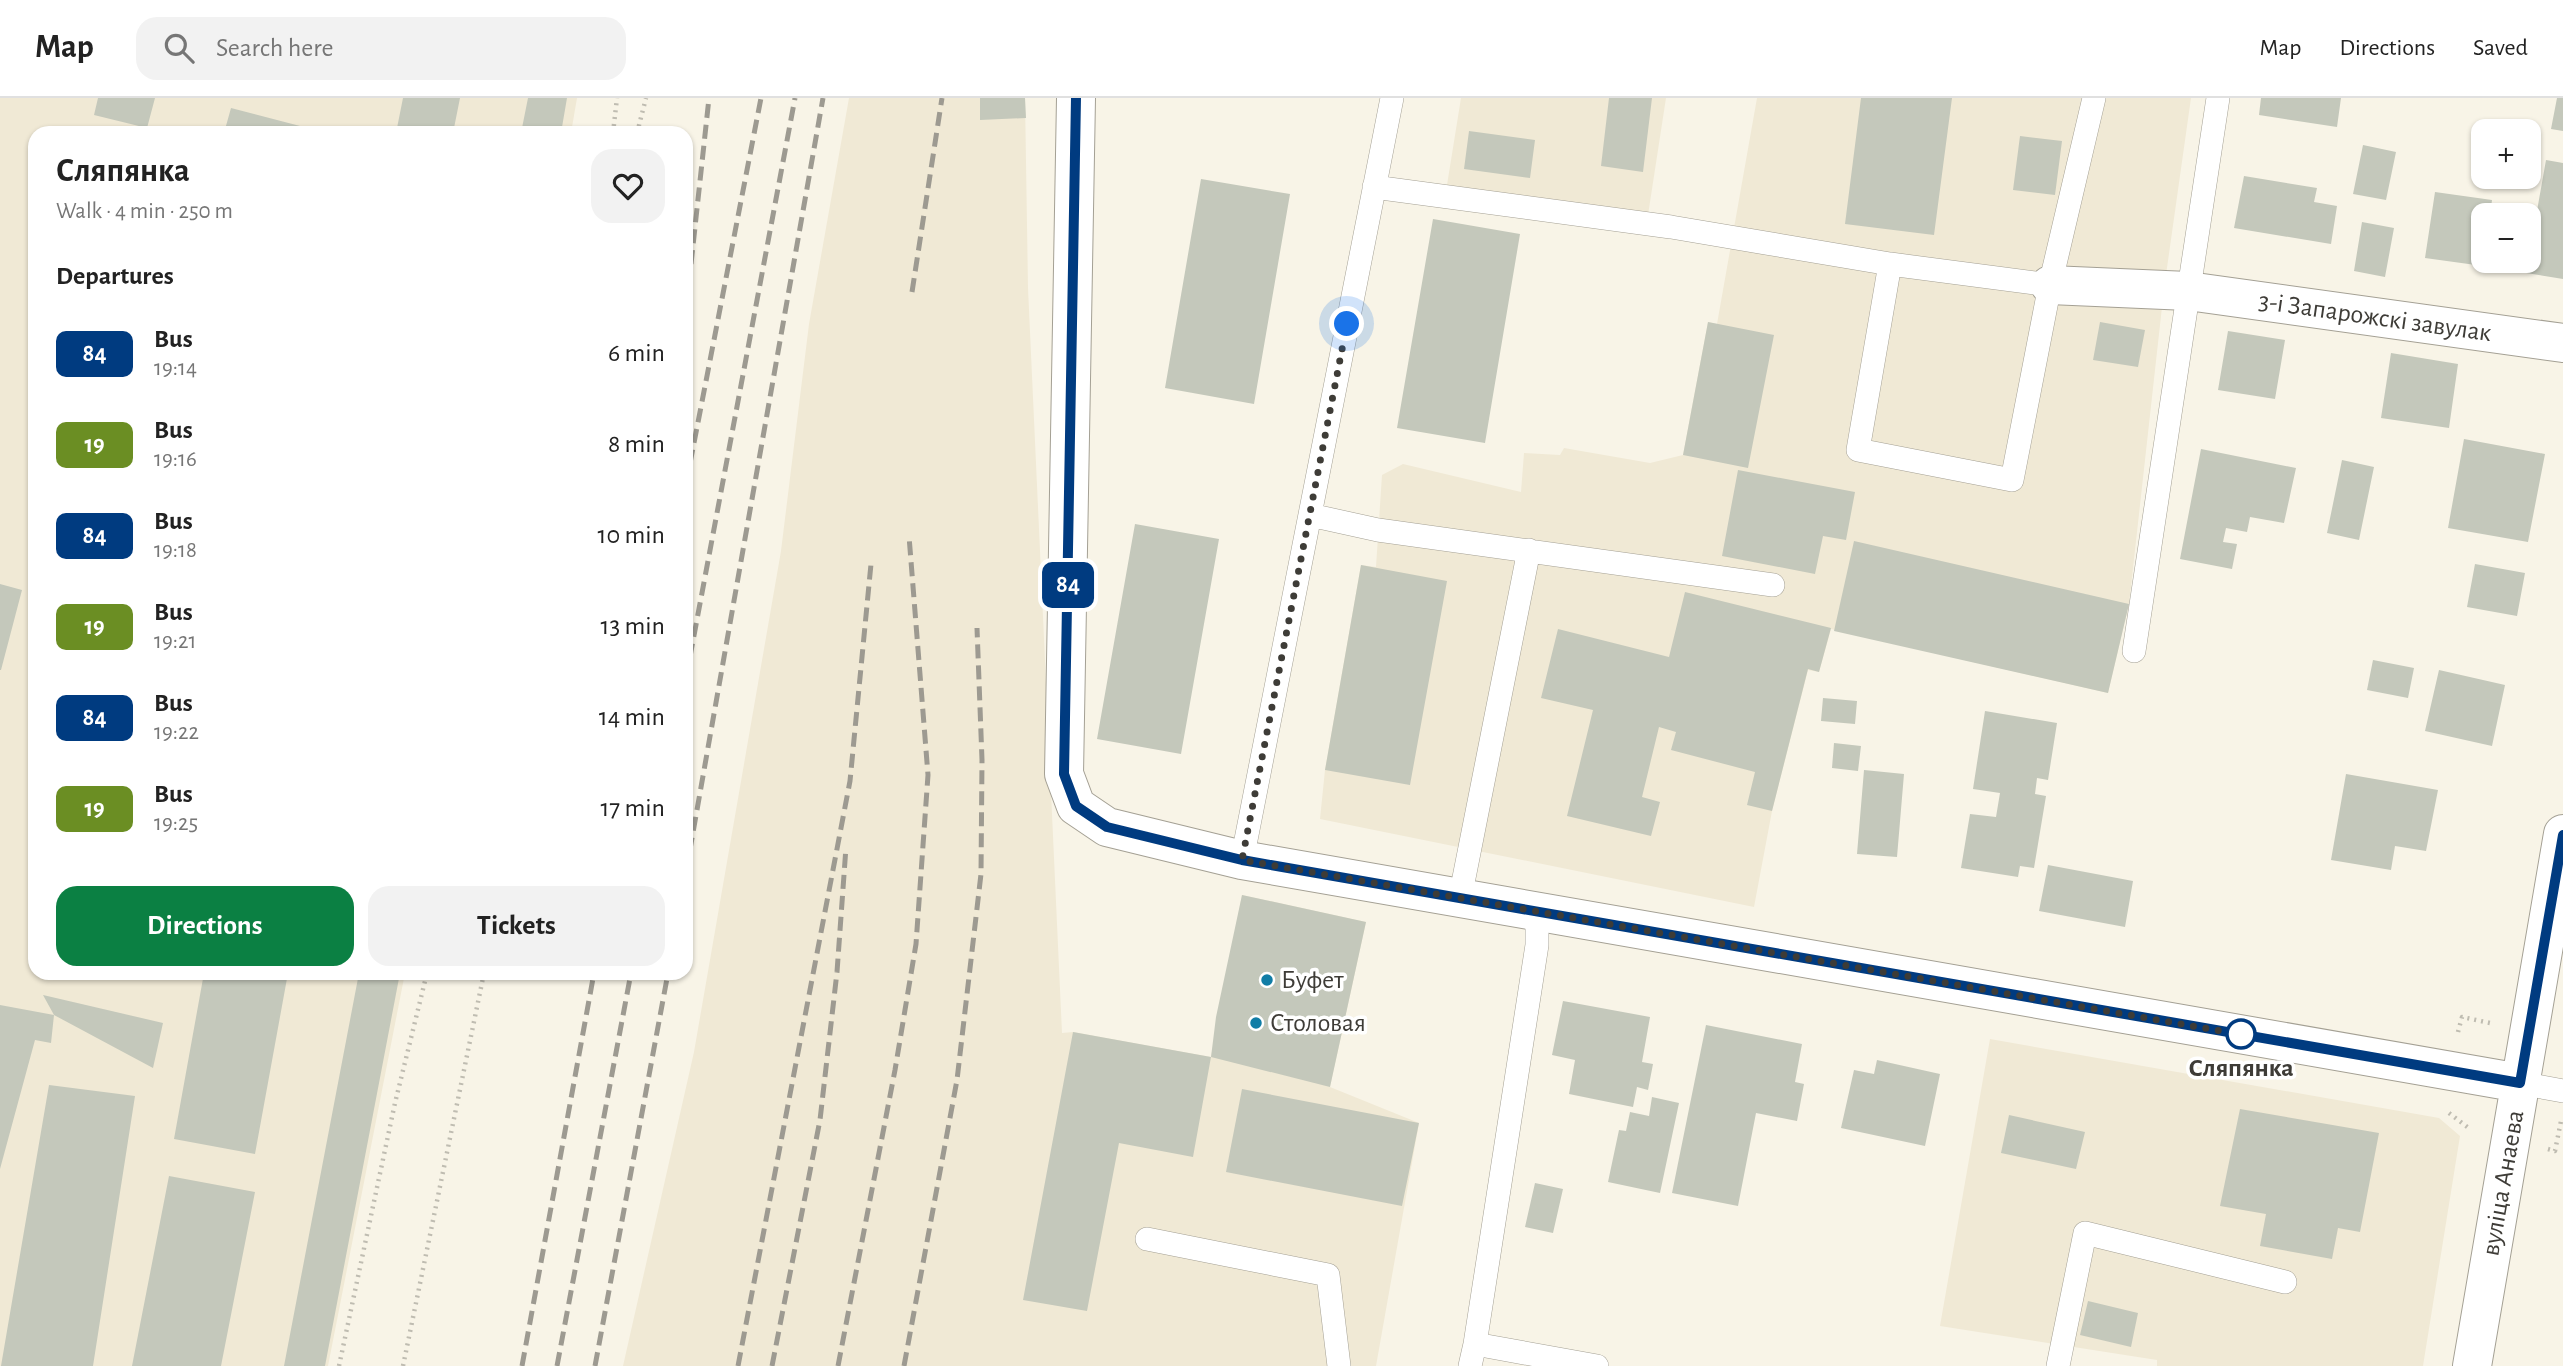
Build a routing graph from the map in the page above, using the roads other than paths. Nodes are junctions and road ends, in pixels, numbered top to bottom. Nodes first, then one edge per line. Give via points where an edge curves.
1 (1076, 98) edge
2 (1392, 98) edge
3 (2094, 98) edge
4 (2217, 98) edge
5 (1374, 187) junction
6 (1890, 264) junction
7 (2050, 285) junction
8 (2188, 291) junction
9 (2563, 343) edge
10 (1310, 515) junction
11 (1529, 550) junction
12 (1773, 585) dead end
13 (2134, 651) dead end
14 (2563, 835) edge
15 (1242, 860) junction
16 (1460, 898) junction
17 (1537, 912) junction
18 (2520, 1083) junction
19 (2563, 1091) edge
20 (1147, 1239) dead end
21 (2285, 1282) dead end
22 (1473, 1355) edge
23 (1339, 1366) edge
24 (1597, 1366) edge
25 (2058, 1366) edge
26 (2472, 1366) edge

1 - 15 street via 1064,774 1076,806 1107,827
2 - 5 lane
3 - 7 lane
4 - 8 lane
5 - 6 lane via 1671,227
5 - 10 lane
6 - 7 lane
6 - 7 lane via 1858,450 2011,480
7 - 8 street, 3-і Запарожскі завулак
8 - 9 street, 3-і Запарожскі завулак
8 - 13 lane
10 - 11 lane via 1378,530
10 - 15 lane
11 - 12 lane
11 - 16 lane
14 - 18 street, вуліца Анаева
15 - 16 street
16 - 17 street
17 - 18 street
17 - 22 lane via 1536,945
18 - 19 lane
18 - 26 street, вуліца Анаева
20 - 23 lane via 1328,1275
21 - 25 lane via 2085,1233
22 - 24 lane

